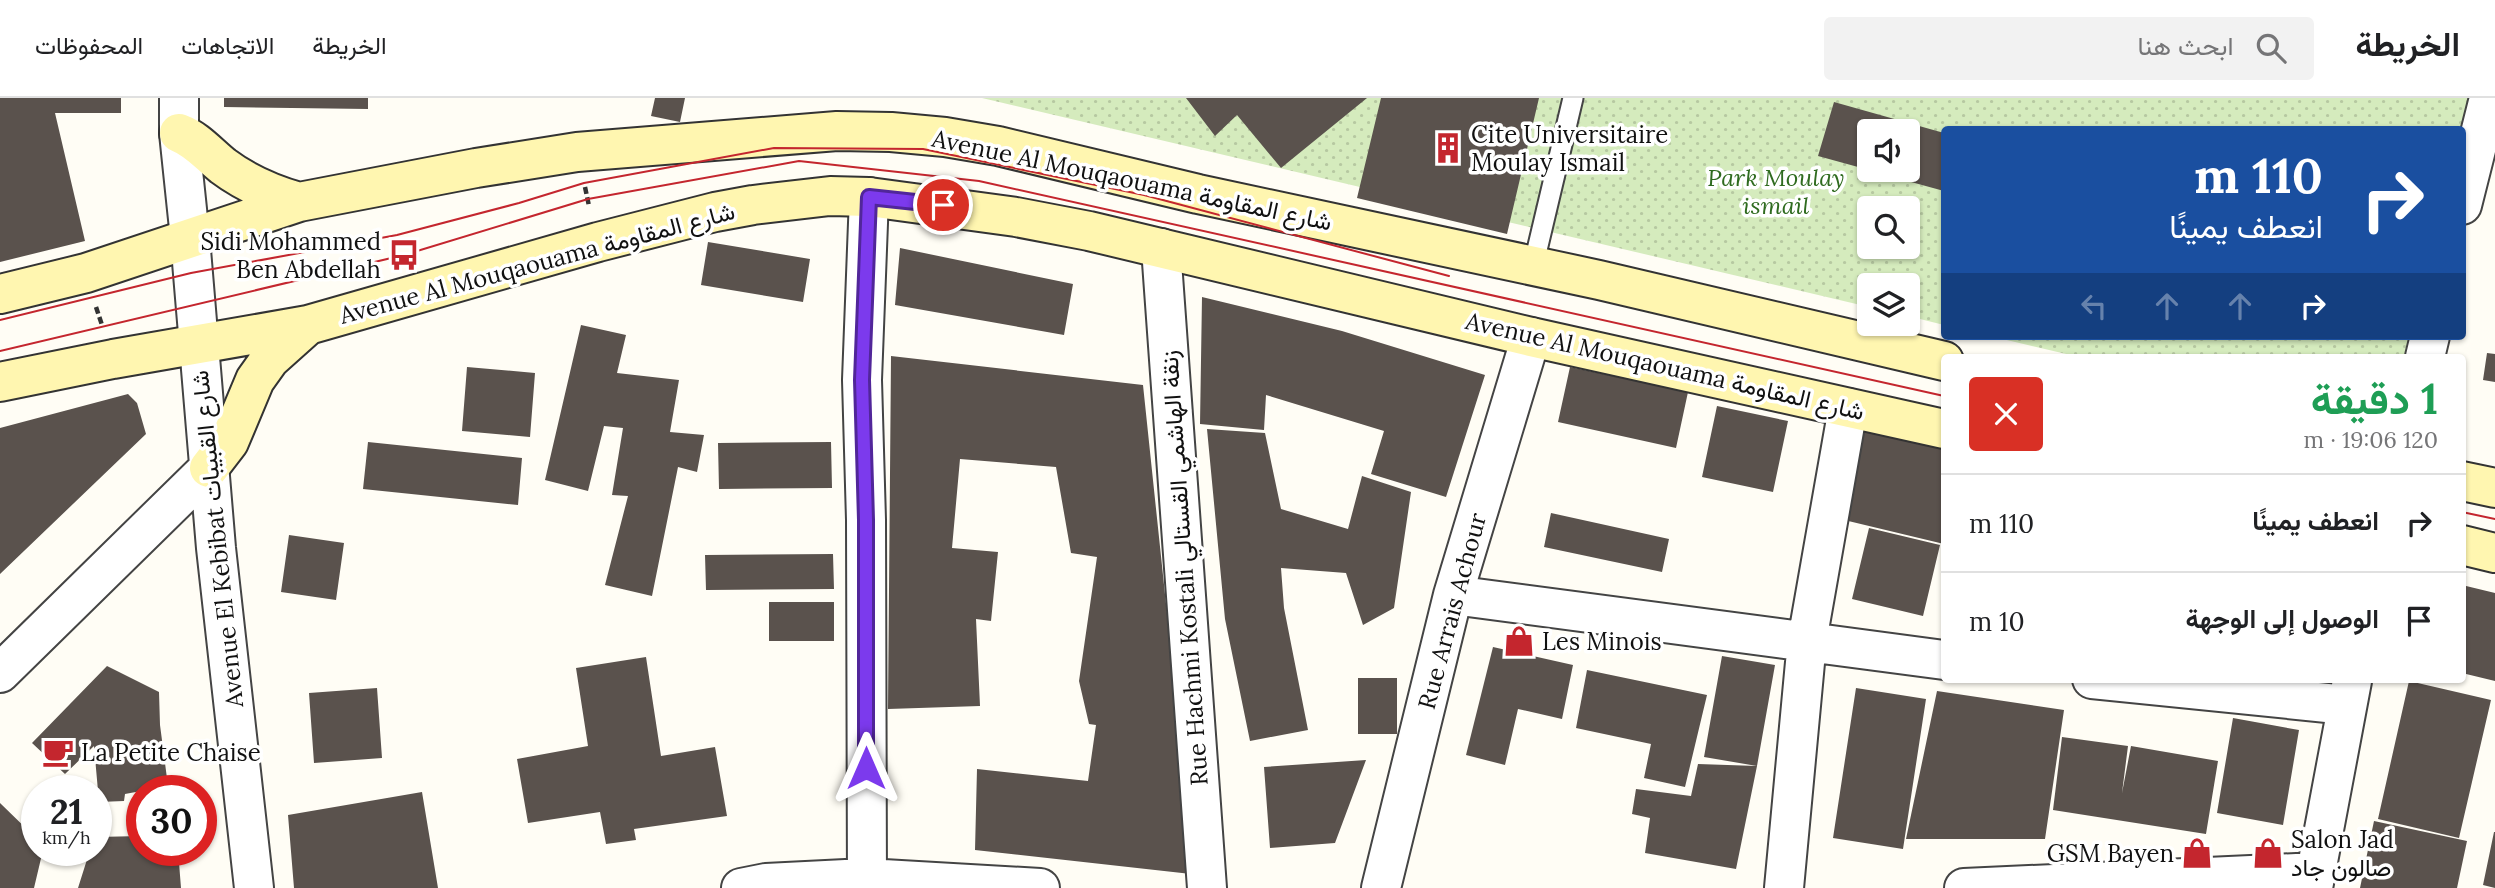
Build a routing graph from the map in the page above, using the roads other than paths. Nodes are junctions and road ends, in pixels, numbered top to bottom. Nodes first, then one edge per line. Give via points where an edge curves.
1 (1573, 98) edge
2 (2489, 98) edge
3 (179, 115) edge
4 (2466, 189) edge
5 (869, 197) junction
6 (299, 202) junction
7 (1161, 248) junction
8 (191, 256) junction
9 (1533, 267) junction
10 (0, 294) edge
11 (308, 325) junction
12 (1531, 337) junction
13 (198, 345) junction
14 (1941, 360) edge
15 (0, 382) edge
16 (1848, 408) junction
17 (1941, 428) edge
18 (209, 468) junction
19 (2466, 482) edge
20 (2495, 488) edge
21 (2466, 546) edge
22 (2495, 553) edge
23 (1453, 595) junction
24 (1807, 641) junction
25 (1941, 660) edge
26 (0, 673) edge
27 (2171, 683) edge
28 (2349, 692) edge
29 (2315, 880) edge
30 (867, 883) edge
31 (254, 888) edge
32 (741, 888) edge
33 (1040, 888) edge
34 (1207, 888) edge
35 (1381, 888) edge
36 (1784, 888) edge
37 (1964, 888) edge

1 - 9 lane
2 - 4 street
3 - 6 main road via 197,142 220,164 248,182
3 - 8 street, Avenue El Kebibat شارع القبيبات
5 - 7 main road, Avenue Al Mouqaouama شارع المقاومة via 1016,217
5 - 11 main road, Avenue Al Mouqaouama شارع المقاومة via 830,197 715,212
5 - 30 street via 862,380
6 - 8 main road, Avenue Al Mouqaouama شارع المقاومة
6 - 9 main road, Avenue Al Mouqaouama شارع المقاومة via 577,152 837,131 891,132 998,146
7 - 12 main road, Avenue Al Mouqaouama شارع المقاومة
7 - 34 street, Rue Hachmi Kostali زنقة الهاشمي القستالي
8 - 10 main road, Avenue Al Mouqaouama شارع المقاومة via 86,273
8 - 13 street, Avenue El Kebibat شارع القبيبات
9 - 14 main road, Avenue Al Mouqaouama شارع المقاومة
11 - 13 main road, Avenue Al Mouqaouama شارع المقاومة
11 - 18 main road via 270,359 255,380 229,442
12 - 16 main road, Avenue Al Mouqaouama شارع المقاومة
12 - 23 street, Rue Arrais Achour
13 - 15 main road, Avenue Al Mouqaouama شارع المقاومة
13 - 18 street, Avenue El Kebibat شارع القبيبات
16 - 17 main road, Avenue Al Mouqaouama شارع المقاومة
16 - 24 street
18 - 26 street
18 - 31 street, Avenue El Kebibat شارع القبيبات
19 - 20 main road
21 - 22 main road
23 - 24 street
23 - 35 street, Rue Arrais Achour
24 - 25 street
24 - 36 street
27 - 28 street
28 - 29 street
29 - 37 street
30 - 32 street via 766,883
30 - 33 street

